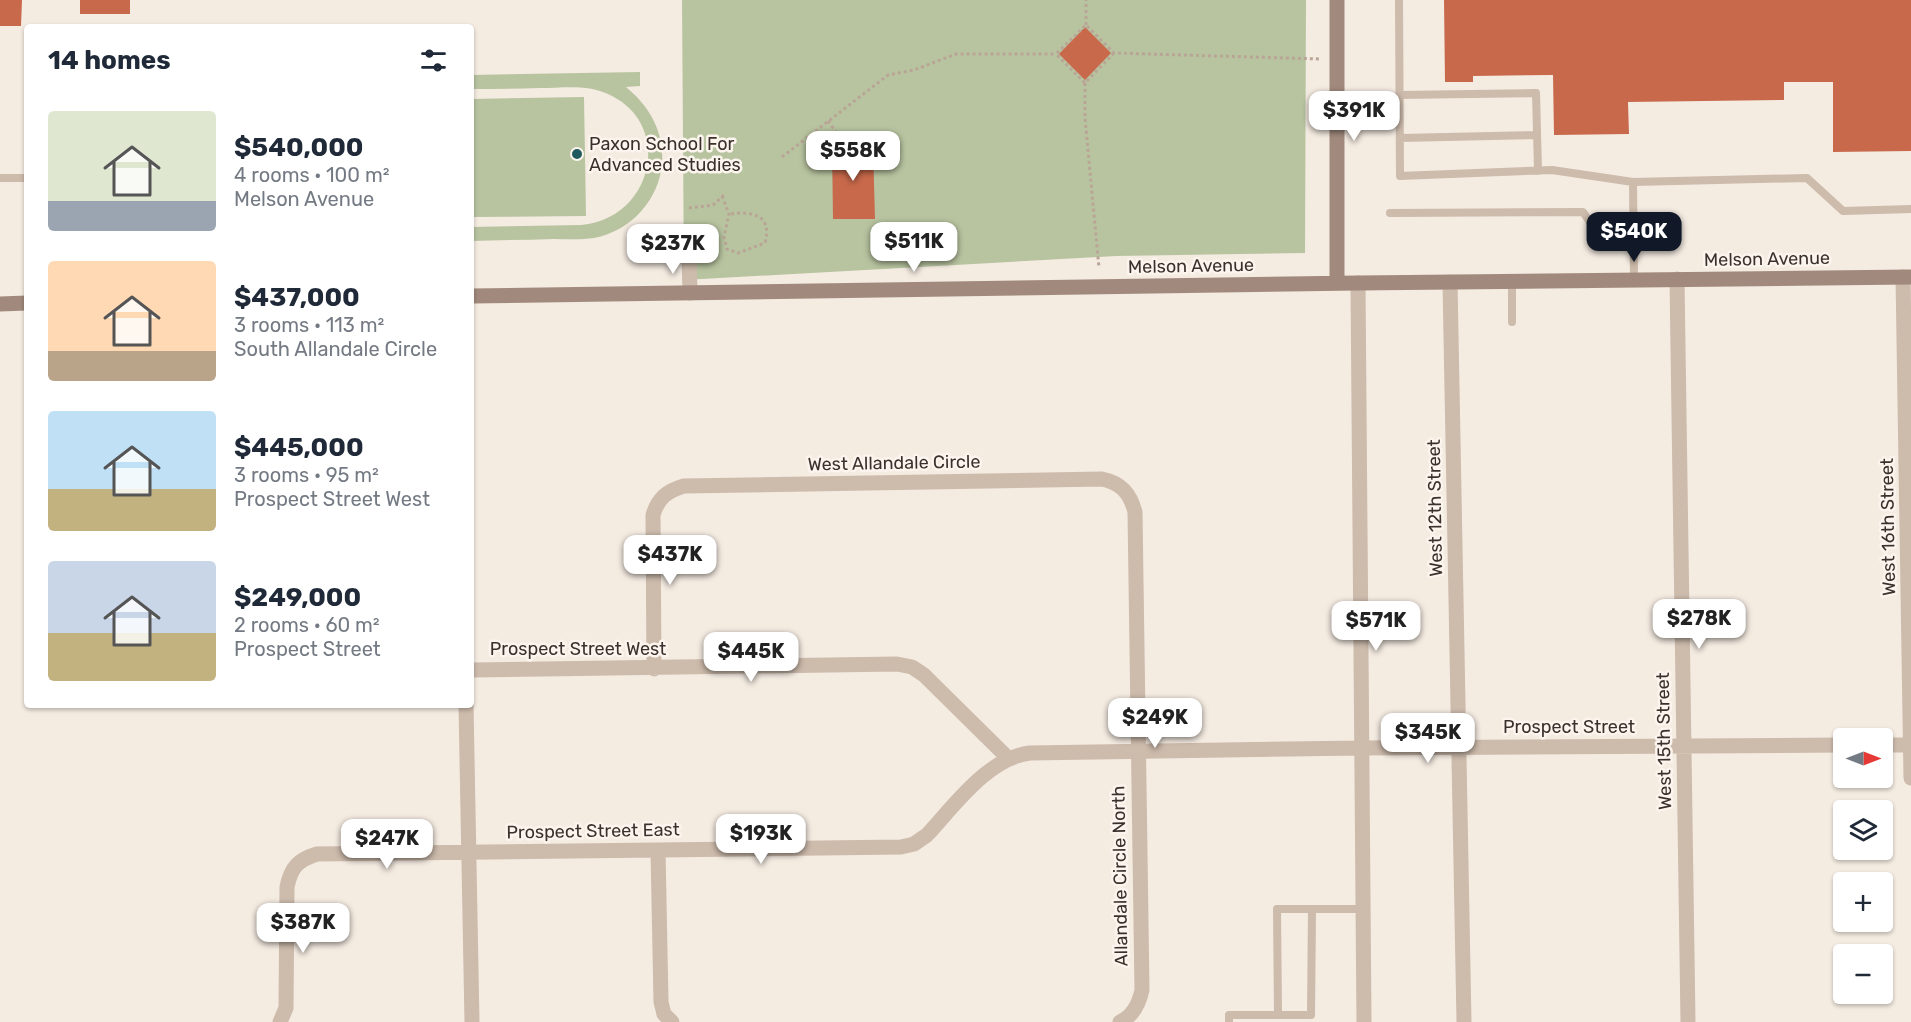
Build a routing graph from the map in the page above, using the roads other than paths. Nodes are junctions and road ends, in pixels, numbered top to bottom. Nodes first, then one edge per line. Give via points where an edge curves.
1 (1337, 0) edge
2 (1399, 0) edge
3 (1400, 95) junction
4 (1537, 135) junction
5 (1400, 138) junction
6 (1538, 171) junction
7 (0, 178) edge
8 (24, 178) edge
9 (1633, 182) junction
10 (1911, 209) edge
11 (1390, 213) dead end
12 (1634, 228) junction
13 (689, 256) dead end
14 (1907, 277) edge
15 (1677, 279) junction
16 (1634, 280) junction
17 (1512, 281) junction
18 (1450, 282) junction
19 (1337, 283) junction
20 (1358, 283) junction
21 (690, 293) junction
22 (474, 296) edge
23 (24, 303) edge
24 (0, 304) edge
25 (1512, 322) dead end
26 (1124, 488) joint
27 (474, 669) edge
28 (654, 669) junction
29 (466, 708) edge
30 (1833, 745) edge
31 (1893, 745) edge
32 (1911, 745) edge
33 (1459, 747) junction
34 (1684, 747) junction
35 (1360, 748) junction
36 (1138, 752) junction
37 (1008, 758) junction
38 (1911, 778) edge
39 (658, 850) junction
40 (469, 853) junction
41 (1362, 909) junction
42 (1312, 910) junction
43 (1278, 1015) junction
44 (280, 1022) edge
45 (472, 1022) edge
46 (672, 1022) edge
47 (1120, 1022) edge
48 (1229, 1022) edge
49 (1364, 1022) edge
50 (1464, 1022) edge
51 (1688, 1022) edge

1 - 19 street
2 - 3 lane
3 - 4 lane via 1536,93
3 - 5 lane
4 - 5 lane
4 - 6 lane
5 - 6 lane via 1400,176
6 - 9 lane
7 - 8 lane
9 - 10 lane via 1807,178 1843,211
9 - 12 lane
11 - 12 lane via 1583,212 1594,228
12 - 16 lane
13 - 21 street
14 - 15 street, Melson Avenue
14 - 32 street, West 16th Street
15 - 16 street, Melson Avenue
15 - 34 street, West 15th Street
16 - 17 street, Melson Avenue
17 - 18 street, Melson Avenue
17 - 25 lane
18 - 20 street, Melson Avenue
18 - 33 street, West 12th Street
19 - 20 street, Melson Avenue
19 - 21 street, Melson Avenue
20 - 35 street
21 - 22 street, Melson Avenue
23 - 24 street
26 - 28 street, West Allandale Circle via 1102,479 1049,479 673,489 657,503 653,515
26 - 36 street, Allandale Circle North via 1135,512
27 - 28 street, Prospect Street West
28 - 37 street, Prospect Street West via 897,664 912,667
29 - 40 street
30 - 34 street, Prospect Street
31 - 32 street
32 - 38 street, West 16th Street
33 - 34 street, Prospect Street
33 - 35 street, Prospect Street
33 - 50 street, West 12th Street
34 - 51 street, West 15th Street
35 - 36 street, Prospect Street
35 - 41 street
36 - 37 street, Prospect Street via 1029,753
36 - 47 street, Allandale Circle North via 1142,990 1133,1012
37 - 39 street, Prospect Street East via 993,767 914,844
39 - 40 street, Prospect Street East
39 - 46 street via 661,1002 664,1014
40 - 44 street via 317,854 303,858 290,874 287,887 286,1008
40 - 45 street
41 - 42 lane
41 - 49 street
42 - 43 lane via 1311,1015
42 - 43 lane via 1277,909
43 - 48 lane via 1229,1016

